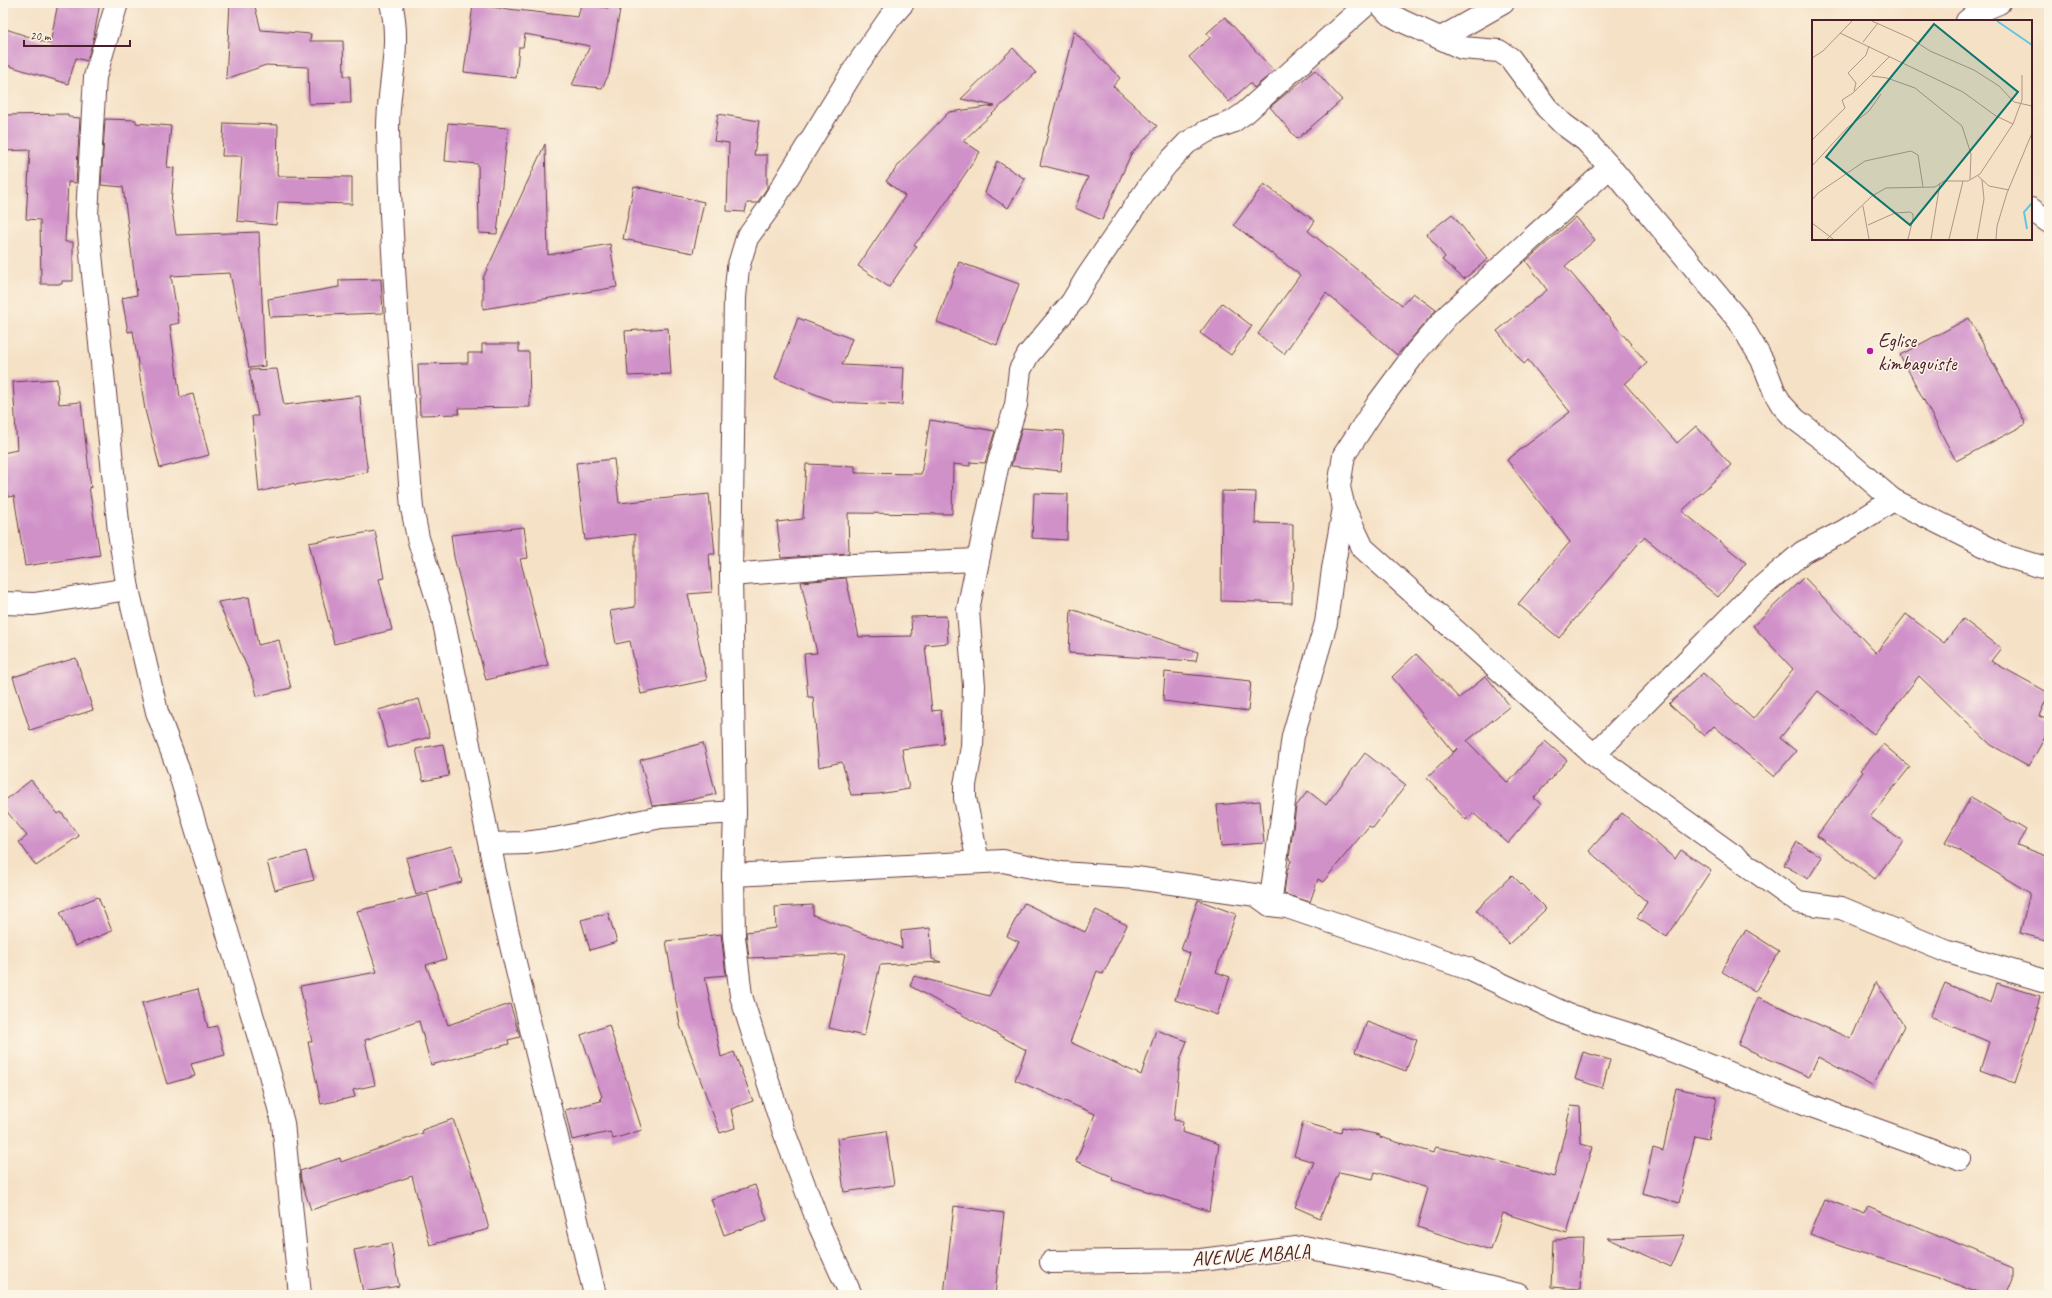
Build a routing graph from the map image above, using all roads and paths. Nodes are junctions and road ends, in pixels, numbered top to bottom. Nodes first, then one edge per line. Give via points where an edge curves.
1 (117, 3) edge
2 (391, 3) edge
3 (903, 3) edge
4 (1368, 3) edge
5 (1379, 3) edge
6 (1503, 3) edge
7 (1999, 3) edge
8 (1968, 20) edge
9 (1441, 38) junction
10 (1610, 167) junction
11 (2032, 210) edge
12 (2049, 222) edge
13 (1893, 500) junction
14 (1344, 508) junction
15 (1363, 548) junction
16 (978, 560) junction
17 (1333, 569) junction
18 (2049, 569) edge
19 (731, 575) junction
20 (128, 589) junction
21 (3, 603) edge
22 (1594, 756) junction
23 (735, 812) junction
24 (490, 844) junction
25 (978, 862) junction
26 (733, 875) junction
27 (1270, 905) junction
28 (2049, 982) edge
29 (1960, 1160) dead end
30 (1051, 1262) dead end
31 (300, 1295) edge
32 (595, 1295) edge
33 (851, 1295) edge
34 (1519, 1295) edge

1 - 20 street via 95,78 87,214 119,532
2 - 24 street via 396,38 388,131 394,290 412,508 418,538 443,618
3 - 19 street via 857,65 769,208 747,238 738,268 735,297
4 - 16 street via 1245,113 1232,122 1200,135 1167,164 1144,192 1072,302 1028,355 1020,370 1016,405 997,468
5 - 9 street via 1402,21
6 - 9 street
7 - 8 street via 1980,11
9 - 10 street via 1462,48 1499,51 1510,58 1547,108 1562,124 1586,141
10 - 13 street via 1739,321 1762,360 1774,393 1782,405 1795,419
10 - 14 street via 1449,314 1416,352 1378,402 1344,456 1339,487
11 - 12 street
13 - 18 street via 2005,556
13 - 22 street via 1844,531 1803,552 1752,595
14 - 15 street
14 - 17 street
15 - 17 street via 1344,557
15 - 22 street
16 - 19 street via 837,566
16 - 25 street via 968,610 974,686 972,747 965,798
17 - 27 street via 1326,623 1293,736
19 - 23 street
20 - 21 street via 34,604
20 - 31 street via 157,712 178,768 283,1123
22 - 28 street via 1798,902 1841,908 1948,952
23 - 24 street via 661,817 554,839
23 - 26 street
24 - 32 street via 506,925
25 - 26 street
25 - 27 street via 1004,861 1061,873 1136,878 1256,895
26 - 33 street via 734,936 741,996 784,1129 820,1227
27 - 29 street via 1287,907 1438,957 1568,1015 1635,1036 1817,1108
30 - 34 street, AVENUE MBALA via 1201,1260 1304,1247 1394,1264

